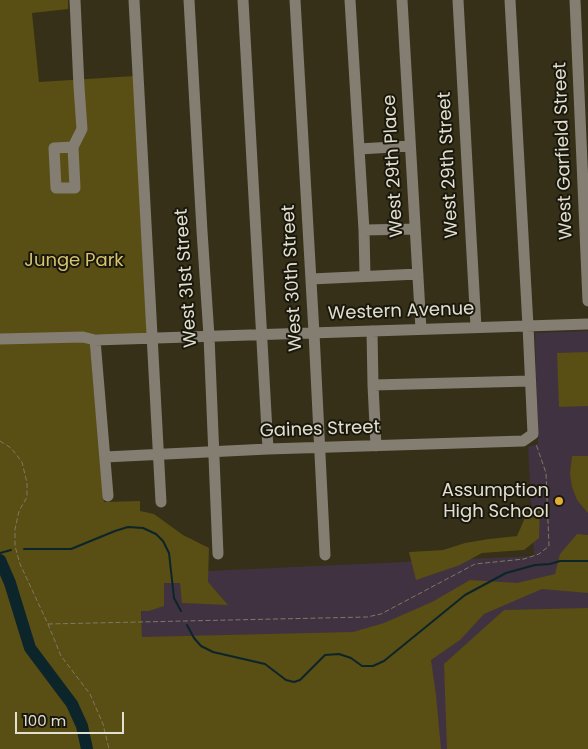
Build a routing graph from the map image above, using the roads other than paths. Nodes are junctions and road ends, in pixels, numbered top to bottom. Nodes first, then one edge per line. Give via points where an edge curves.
1 (75, 0) edge
2 (134, 0) edge
3 (190, 0) edge
4 (243, 0) edge
5 (295, 0) edge
6 (350, 0) edge
7 (402, 0) edge
8 (458, 0) edge
9 (510, 0) edge
10 (575, 0) edge
11 (582, 39) edge
12 (410, 146) junction
13 (73, 147) dead end
14 (359, 149) junction
15 (585, 163) edge
16 (415, 229) junction
17 (364, 230) junction
18 (418, 274) junction
19 (365, 276) junction
20 (310, 279) junction
21 (588, 300) edge
22 (588, 324) edge
23 (528, 326) junction
24 (476, 327) junction
25 (421, 329) junction
26 (372, 331) junction
27 (314, 333) junction
28 (262, 334) junction
29 (209, 336) junction
30 (152, 338) junction
31 (0, 339) edge
32 (95, 340) junction
33 (530, 381) junction
34 (373, 385) junction
35 (376, 446) junction
36 (320, 447) junction
37 (268, 449) junction
38 (214, 452) junction
39 (159, 454) junction
40 (106, 457) junction
41 (108, 496) dead end
42 (161, 502) dead end
43 (218, 554) dead end
44 (325, 555) dead end

1 - 13 street via 82,129
2 - 30 street
3 - 29 street, West 31st Street
4 - 28 street
5 - 20 street, West 30th Street
6 - 14 street
7 - 12 street, West 29th Place
8 - 24 street, West 29th Street
9 - 23 street
10 - 11 street, West Garfield Street
11 - 15 street, West Garfield Street
12 - 14 street
12 - 16 street, West 29th Place
14 - 17 street
15 - 21 street, West Garfield Street
16 - 17 street
16 - 18 street, West 29th Place
17 - 19 street
18 - 19 street
18 - 25 street, West 29th Place
19 - 20 street
20 - 27 street, West 30th Street
22 - 23 street, Western Avenue
23 - 24 street, Western Avenue
23 - 33 street
24 - 25 street, Western Avenue
25 - 26 street, Western Avenue
26 - 27 street, Western Avenue
26 - 34 street
27 - 28 street, Western Avenue
27 - 36 street, West 30th Street
28 - 29 street, Western Avenue
28 - 37 street
29 - 30 street, Western Avenue
29 - 38 street, West 31st Street
30 - 32 street, Western Avenue
30 - 39 street
31 - 32 street, Western Avenue via 83,337
32 - 40 street
33 - 34 street
33 - 35 street, Gaines Street via 533,434 523,441
34 - 35 street
35 - 36 street, Gaines Street
36 - 37 street, Gaines Street
36 - 44 street, West 30th Street
37 - 38 street, Gaines Street
38 - 39 street, Gaines Street
38 - 43 street, West 31st Street
39 - 40 street, Gaines Street
39 - 42 street
40 - 41 street

